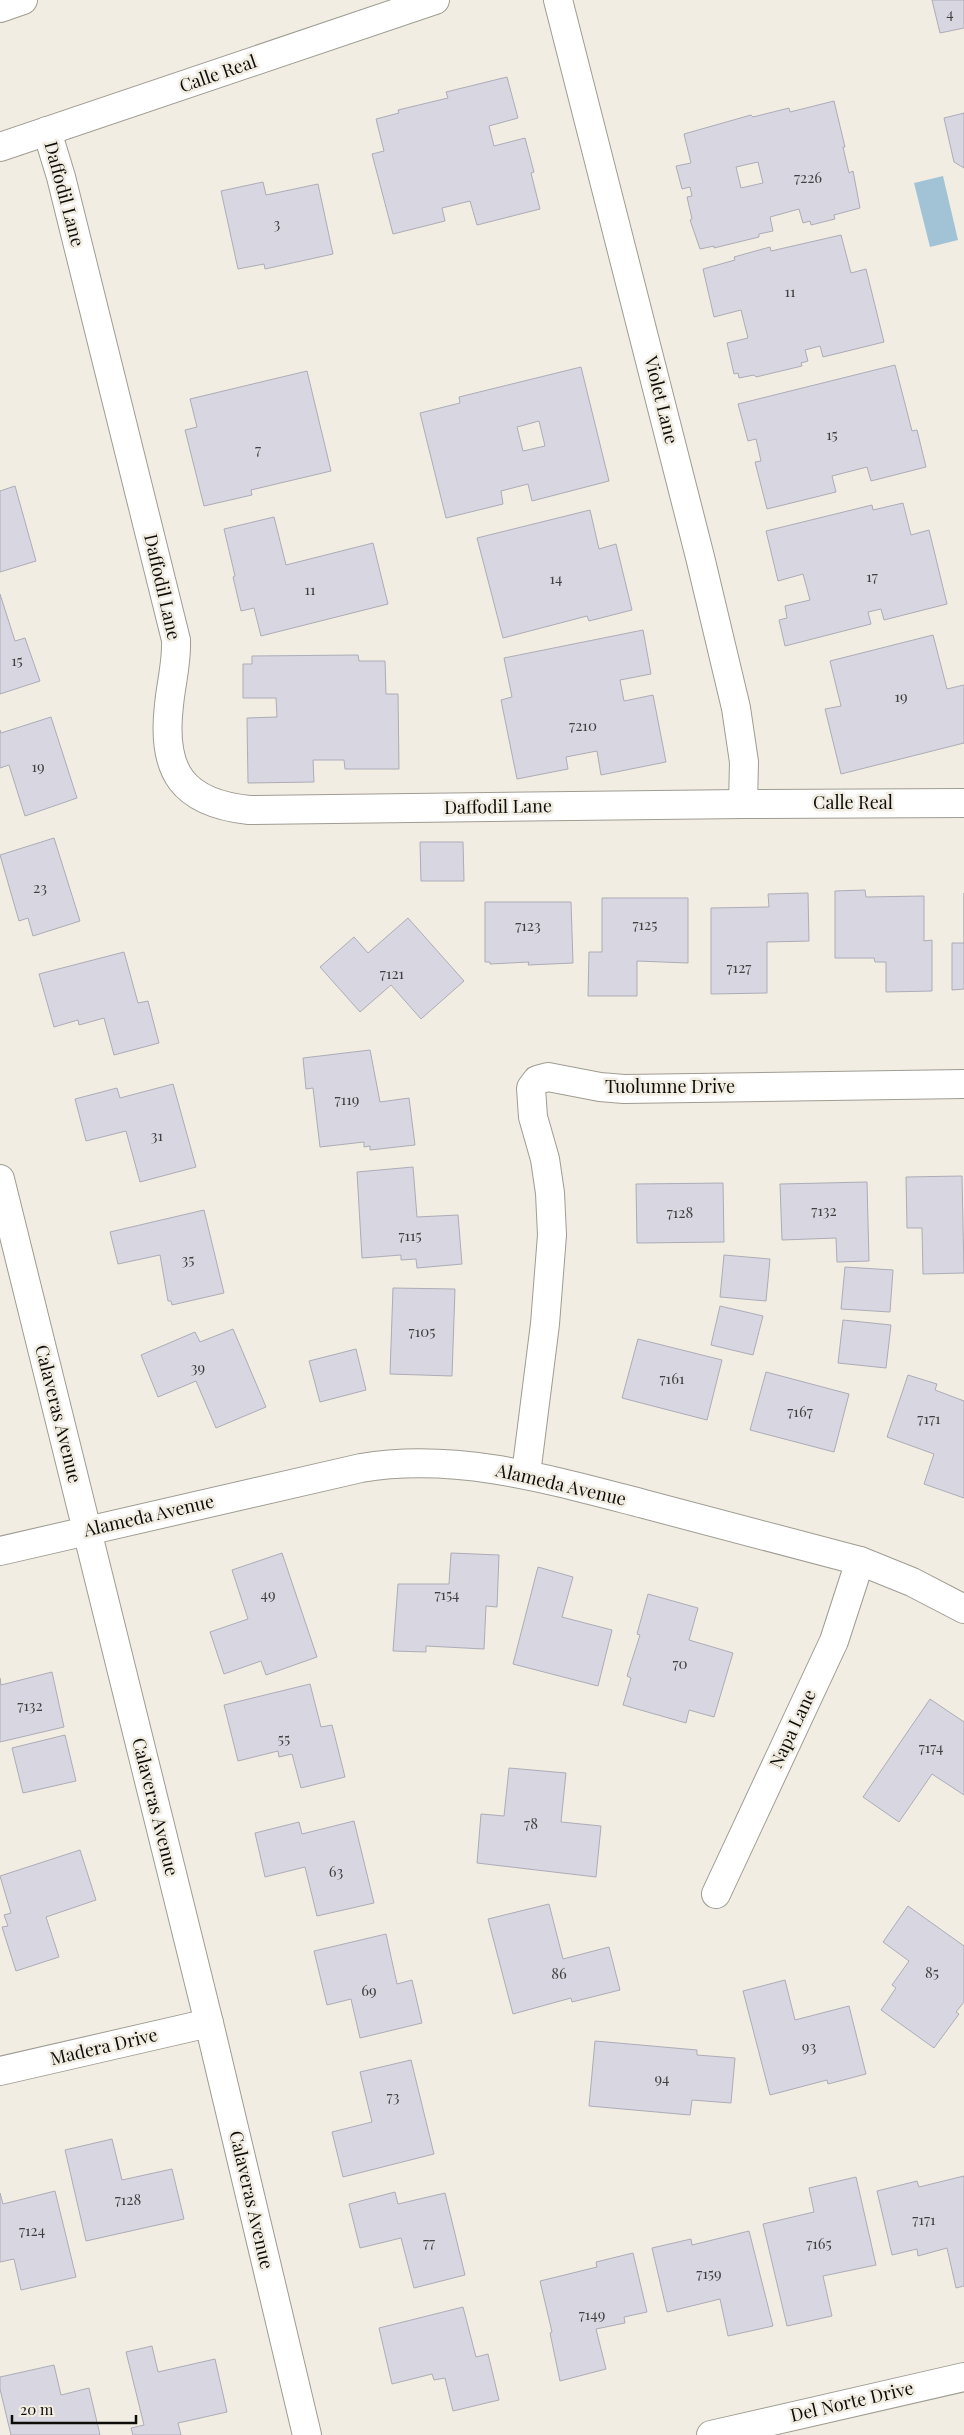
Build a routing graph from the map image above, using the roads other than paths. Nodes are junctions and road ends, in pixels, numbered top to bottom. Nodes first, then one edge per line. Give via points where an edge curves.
1 (23, 0) edge
2 (435, 0) edge
3 (558, 0) edge
4 (0, 8) edge
5 (47, 131) junction
6 (0, 147) edge
7 (964, 803) edge
8 (743, 804) junction
9 (964, 1084) edge
10 (0, 1179) edge
11 (526, 1474) junction
12 (86, 1531) junction
13 (0, 1551) edge
14 (860, 1561) junction
15 (964, 1609) edge
16 (716, 1894) dead end
17 (209, 2023) junction
18 (0, 2071) edge
19 (964, 2376) edge
20 (307, 2435) edge
21 (711, 2435) edge

1 - 4 main road
2 - 5 main road, Calle Real
3 - 8 main road, Violet Lane via 736,708 744,762
5 - 6 main road, Calle Real
5 - 8 main road, Daffodil Lane via 176,640 177,658 167,734 172,761 181,782 201,798 225,807 249,810
7 - 8 main road, Calle Real
9 - 11 main road, Tuolumne Drive via 624,1089 548,1077 537,1080 531,1088 530,1100 545,1160 552,1235 545,1324
10 - 12 main road, Calaveras Avenue
11 - 12 main road, Alameda Avenue via 430,1463 384,1464
11 - 14 main road, Alameda Avenue
12 - 13 main road, Alameda Avenue
12 - 17 main road, Calaveras Avenue
14 - 15 main road, Alameda Avenue via 912,1582
14 - 16 main road, Napa Lane via 834,1641
17 - 18 main road, Madera Drive
17 - 20 main road, Calaveras Avenue
19 - 21 main road, Del Norte Drive

